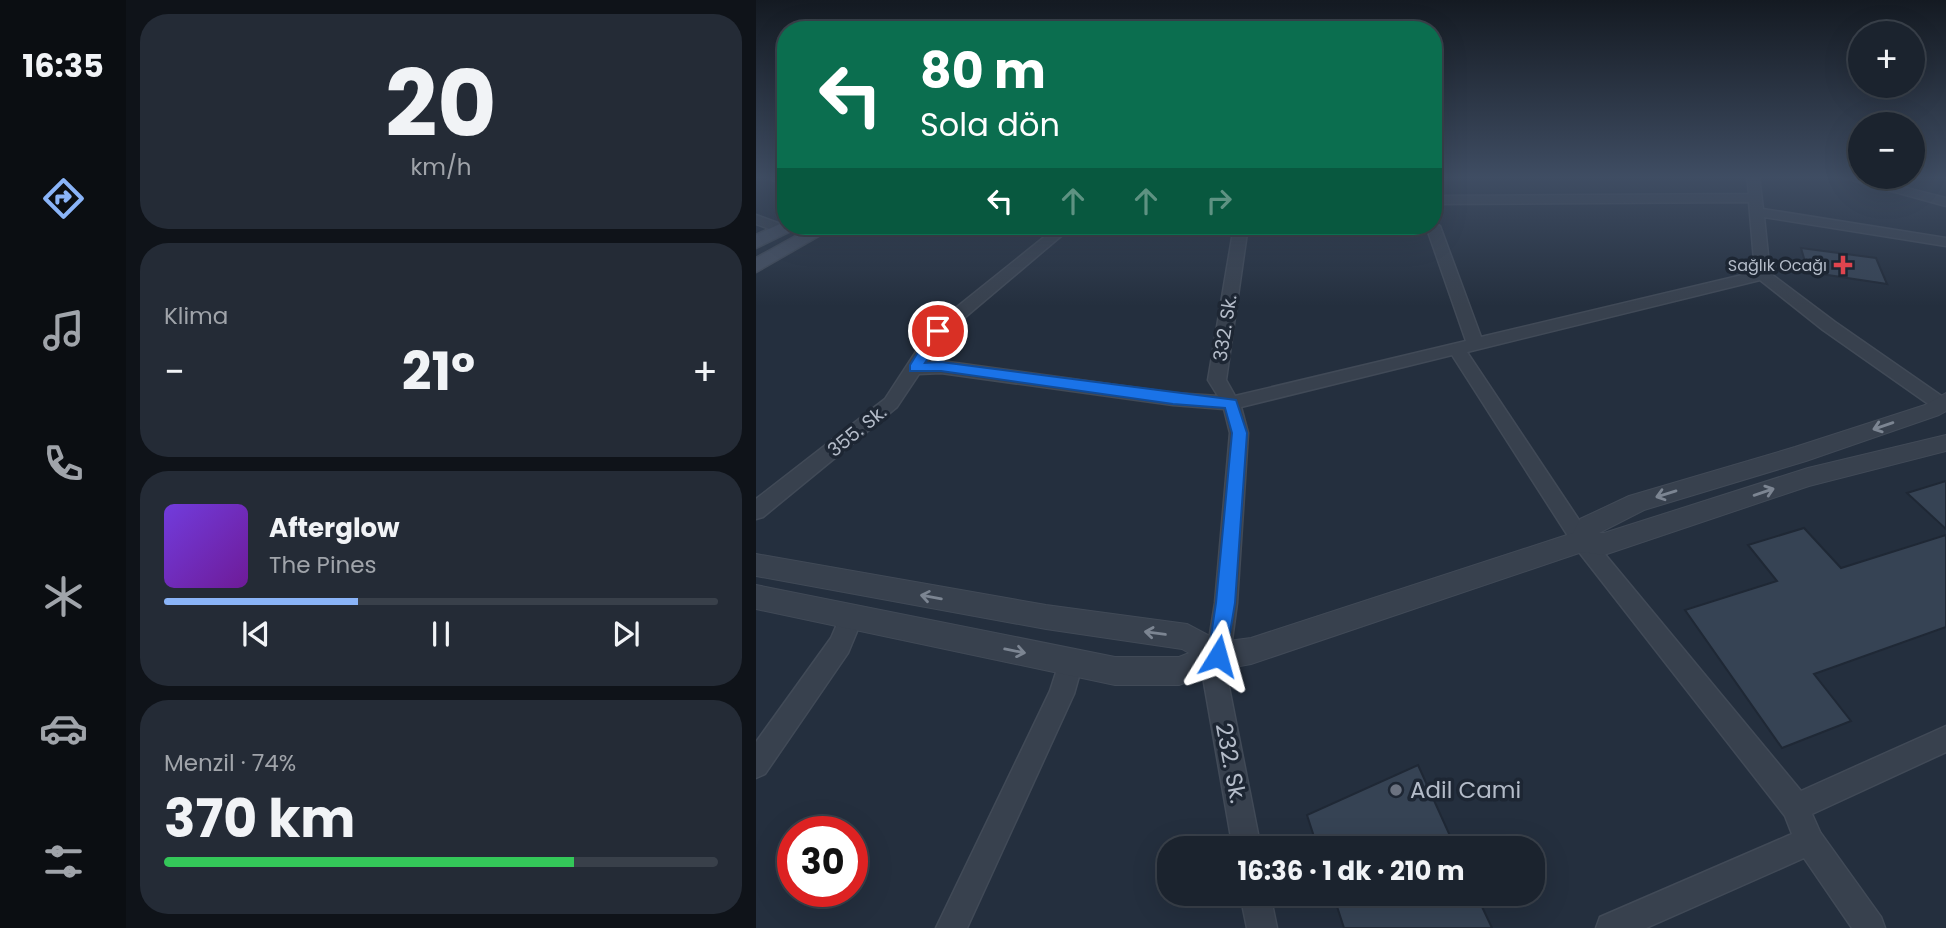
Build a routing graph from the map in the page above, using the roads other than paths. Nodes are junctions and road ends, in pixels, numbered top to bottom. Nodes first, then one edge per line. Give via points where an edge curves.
1 (757, 219) edge
2 (1757, 219) edge
3 (1829, 219) edge
4 (777, 225) edge
5 (777, 231) edge
6 (811, 235) edge
7 (1055, 235) edge
8 (1240, 235) edge
9 (1435, 235) edge
10 (756, 242) edge
11 (1946, 242) edge
12 (756, 267) edge
13 (1763, 275) junction
14 (1466, 348) junction
15 (915, 368) junction
16 (1943, 402) edge
17 (1231, 403) junction
18 (1946, 443) edge
19 (756, 511) edge
20 (1582, 541) junction
21 (756, 565) edge
22 (756, 597) edge
23 (851, 617) junction
24 (1071, 662) junction
25 (1216, 666) junction
26 (1946, 739) edge
27 (756, 765) edge
28 (1796, 807) junction
29 (1245, 836) edge
30 (1809, 841) junction
31 (1257, 906) edge
32 (951, 928) edge
33 (1262, 928) edge
34 (1611, 928) edge
35 (1870, 928) edge

1 - 4 street
2 - 13 street
3 - 11 street
5 - 10 main road
6 - 12 main road
7 - 15 street, 355. Sk. via 938,331
8 - 17 street, 332. Sk. via 1217,380
9 - 14 street
13 - 14 street
13 - 16 street via 1829,326
14 - 17 street
14 - 20 street
15 - 17 street via 941,367
15 - 19 street, 355. Sk. via 891,403
16 -> 20 street via 1932,410 1798,455 1637,503 1589,526
17 - 25 street, 332. Sk. via 1239,433 1226,603
20 -> 18 street via 1604,544 1808,477
20 - 25 street
20 - 28 street
25 -> 21 street via 1187,637 1045,617
22 - 23 street
23 -> 24 street
23 - 27 street via 840,645
24 - 25 street via 1115,671
24 - 32 street via 1062,694
25 - 29 street, 232. Sk.
26 - 28 street
28 - 30 street
30 - 34 street
30 - 35 street
31 - 33 street

